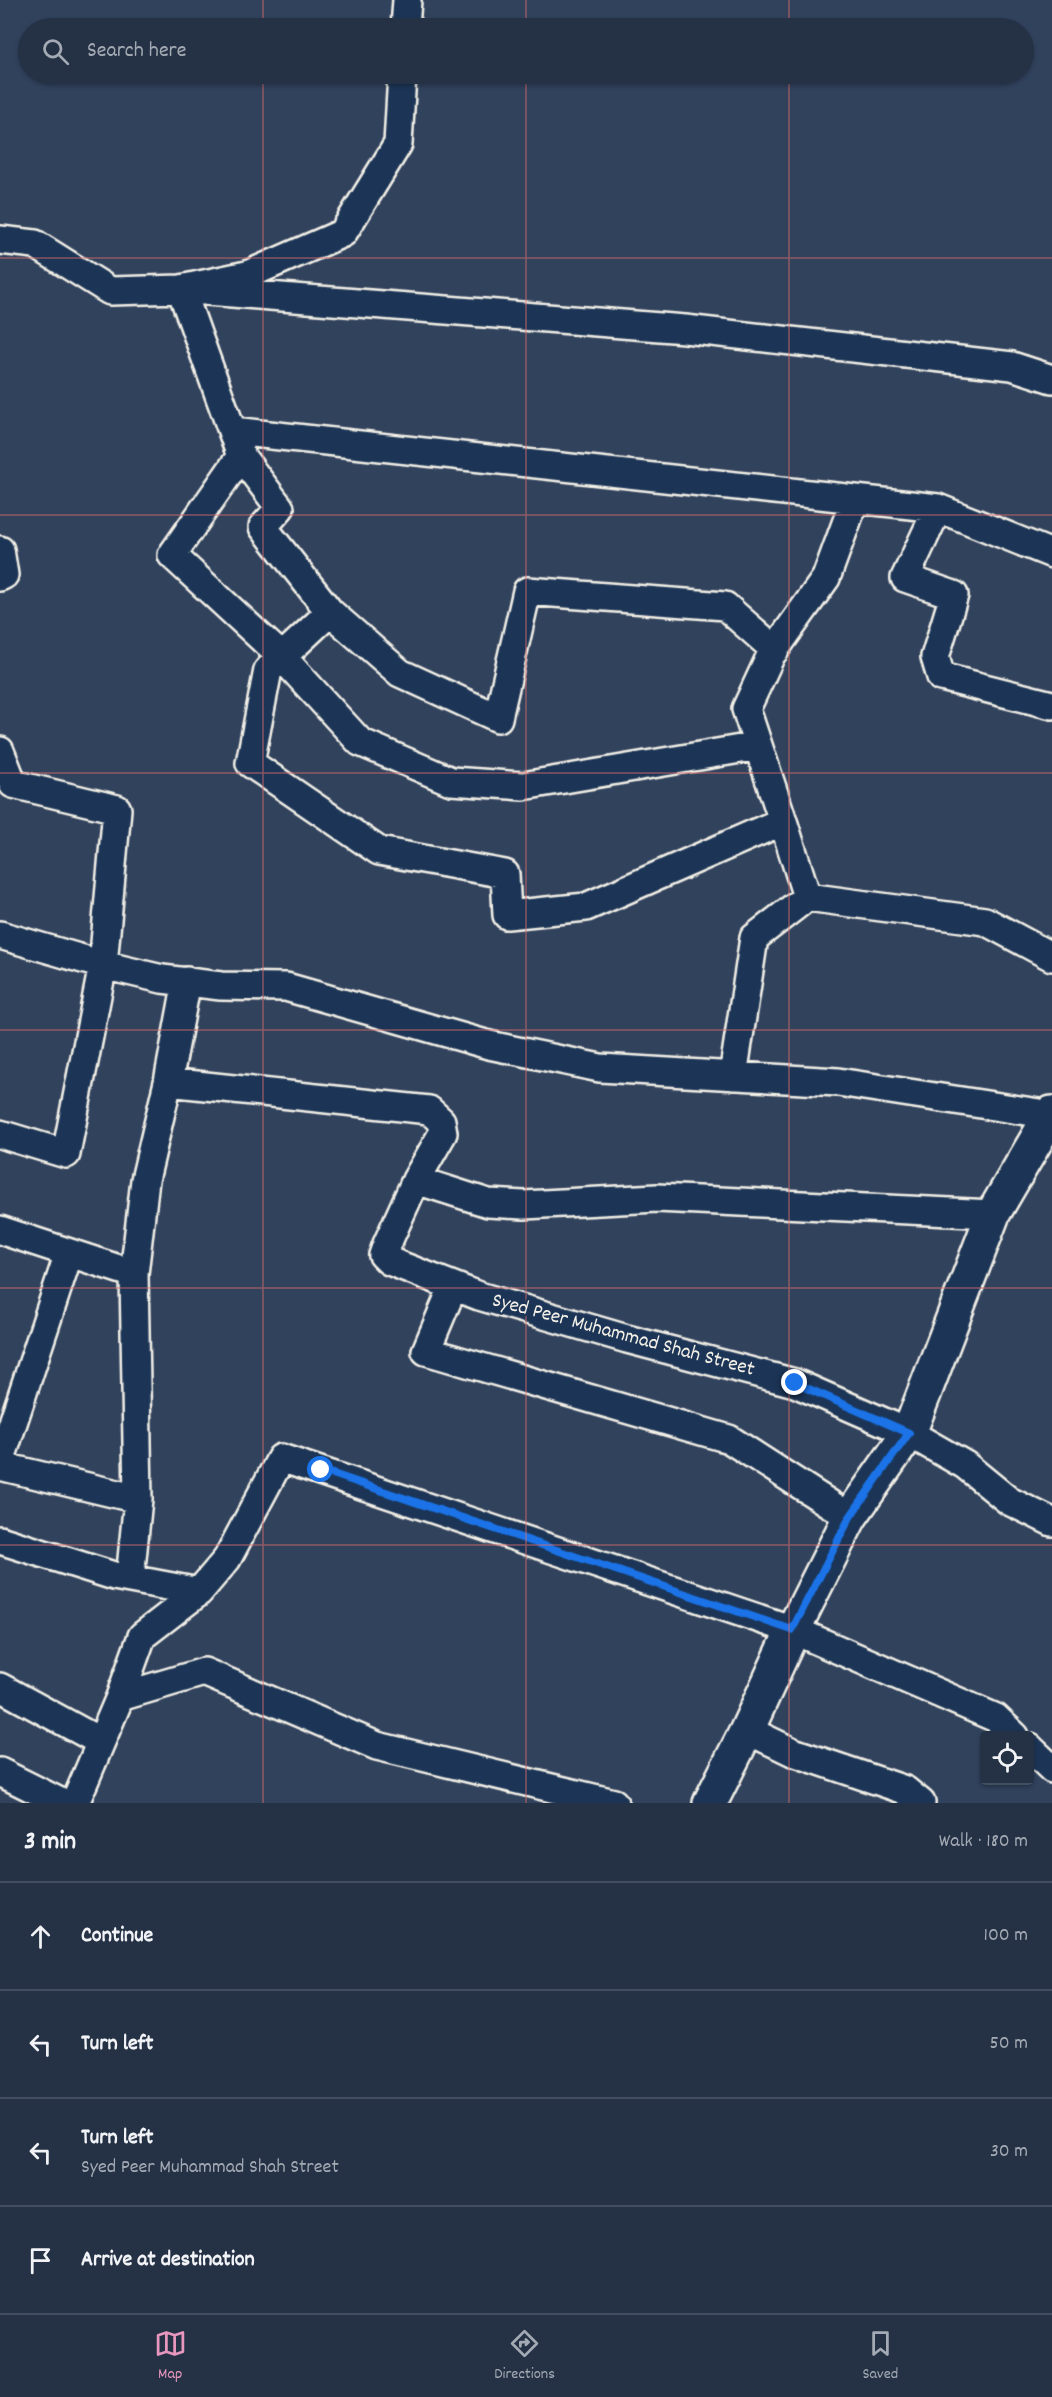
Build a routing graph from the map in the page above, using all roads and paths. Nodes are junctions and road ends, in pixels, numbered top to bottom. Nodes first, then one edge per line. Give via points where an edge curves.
1 (406, 0) edge
2 (405, 18) edge
3 (401, 84) edge
4 (0, 240) edge
5 (181, 289) junction
6 (1052, 379) edge
7 (237, 443) junction
8 (855, 499) junction
9 (938, 508) junction
10 (0, 550) edge
11 (1052, 554) edge
12 (0, 578) edge
13 (330, 612) junction
14 (775, 650) junction
15 (282, 657) junction
16 (1052, 705) edge
17 (758, 746) junction
18 (0, 751) edge
19 (783, 821) junction
20 (807, 897) junction
21 (0, 935) edge
22 (1052, 957) edge
23 (104, 965) junction
24 (187, 981) junction
25 (733, 1076) junction
26 (168, 1082) junction
27 (1052, 1114) edge
28 (0, 1134) edge
29 (416, 1180) junction
30 (993, 1214) junction
31 (0, 1230) edge
32 (69, 1253) junction
33 (134, 1274) junction
34 (453, 1287) junction
35 (909, 1433) junction
36 (0, 1464) edge
37 (138, 1499) junction
38 (850, 1517) junction
39 (1052, 1522) edge
40 (0, 1540) edge
41 (130, 1579) junction
42 (199, 1592) junction
43 (792, 1630) junction
44 (0, 1687) edge
45 (120, 1696) junction
46 (747, 1730) junction
47 (1010, 1731) edge
48 (101, 1742) junction
49 (1034, 1753) edge
50 (1052, 1769) edge
51 (0, 1772) edge
52 (62, 1803) edge
53 (75, 1803) edge
54 (614, 1803) edge
55 (710, 1803) edge
56 (921, 1803) edge

1 - 2 street
3 - 5 street via 398,144 343,233 247,275
4 - 5 street via 35,244 110,291
5 - 6 street via 697,330 1012,366
5 - 7 street
7 - 8 street
7 - 13 street via 280,508 263,527
7 - 15 street via 172,555
8 - 9 street
8 - 14 street via 826,578
9 - 11 street
9 - 16 street via 905,578 954,596 935,657 941,677
10 - 12 street via 4,575
13 - 14 street via 400,673 498,718 526,591 724,606
13 - 15 street
14 - 17 street via 746,709
15 - 17 street via 360,742 451,781 523,786
15 - 19 street via 268,670 250,763 379,851 504,874 507,915 586,907
17 - 19 street
18 - 23 street via 13,784 117,809
19 - 20 street
20 - 22 street via 985,921
20 - 25 street via 754,938
21 - 23 street
23 - 24 street
23 - 28 street via 66,1154
24 - 25 street via 286,987 489,1045 600,1068
24 - 26 street
25 - 27 street via 838,1082
26 - 29 street via 429,1110 441,1120 443,1133
26 - 33 street via 145,1180
27 - 30 street
29 - 30 street via 488,1203 524,1205 657,1198
29 - 34 street, Syed Peer Muhammad Shah Street via 383,1255 389,1262
30 - 35 street
31 - 32 street
32 - 33 street
32 - 36 street
33 - 37 street
34 - 35 street, Syed Peer Muhammad Shah Street via 627,1339 795,1383
34 - 38 street via 426,1350 729,1439
35 - 38 street
35 - 39 street, Syed Peer Muhammad Shah Street via 964,1465 1009,1501
36 - 37 street
37 - 41 street
38 - 43 street
40 - 41 street
41 - 42 street
42 - 43 street via 227,1559 281,1458
42 - 45 street via 142,1636
43 - 46 street
43 - 47 street via 996,1718
44 - 48 street
45 - 48 street
45 - 54 street via 204,1672 377,1746
46 - 55 street
46 - 56 street via 793,1752 905,1790
48 - 53 street
49 - 50 street
51 - 52 street

